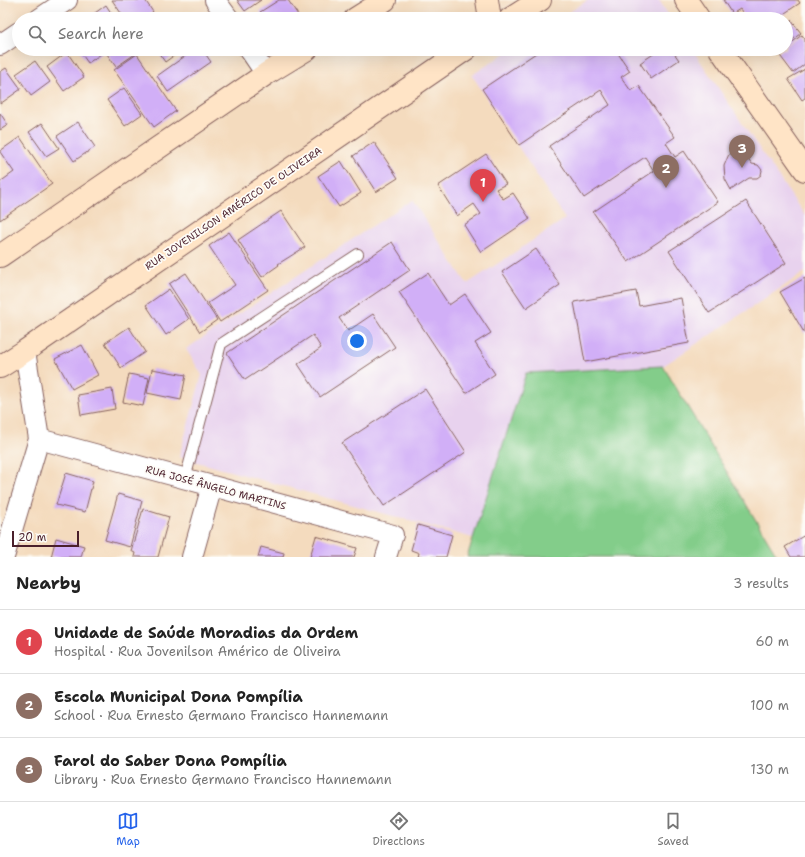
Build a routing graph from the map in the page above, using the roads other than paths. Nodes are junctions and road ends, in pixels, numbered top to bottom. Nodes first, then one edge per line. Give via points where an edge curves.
1 (67, 0) edge
2 (216, 0) edge
3 (385, 0) edge
4 (487, 0) edge
5 (540, 0) edge
6 (686, 0) edge
7 (49, 12) edge
8 (224, 12) edge
9 (366, 12) edge
10 (489, 12) edge
11 (521, 12) edge
12 (694, 12) edge
13 (12, 37) edge
14 (0, 45) edge
15 (254, 56) edge
16 (296, 56) edge
17 (456, 56) edge
18 (725, 56) edge
19 (266, 74) junction
20 (805, 170) edge
21 (358, 254) dead end
22 (0, 256) edge
23 (25, 351) junction
24 (0, 367) edge
25 (39, 439) junction
26 (185, 479) junction
27 (212, 486) junction
28 (4, 557) edge
29 (192, 557) edge
30 (386, 557) edge

1 - 7 street
2 - 8 street
3 - 9 main road
4 - 10 main road
5 - 11 main road
6 - 12 main road
13 - 14 street
15 - 19 street
16 - 19 main road
17 - 23 main road, RUA JOVENILSON AMÉRICO DE OLIVEIRA
18 - 20 main road
19 - 22 main road
21 - 26 lane via 221,344
23 - 24 main road, RUA JOVENILSON AMÉRICO DE OLIVEIRA
23 - 25 street
25 - 26 street, RUA JOSÉ ÂNGELO MARTINS
25 - 28 street
26 - 27 street, RUA JOSÉ ÂNGELO MARTINS
27 - 29 street
27 - 30 street, RUA JOSÉ ÂNGELO MARTINS via 393,535

